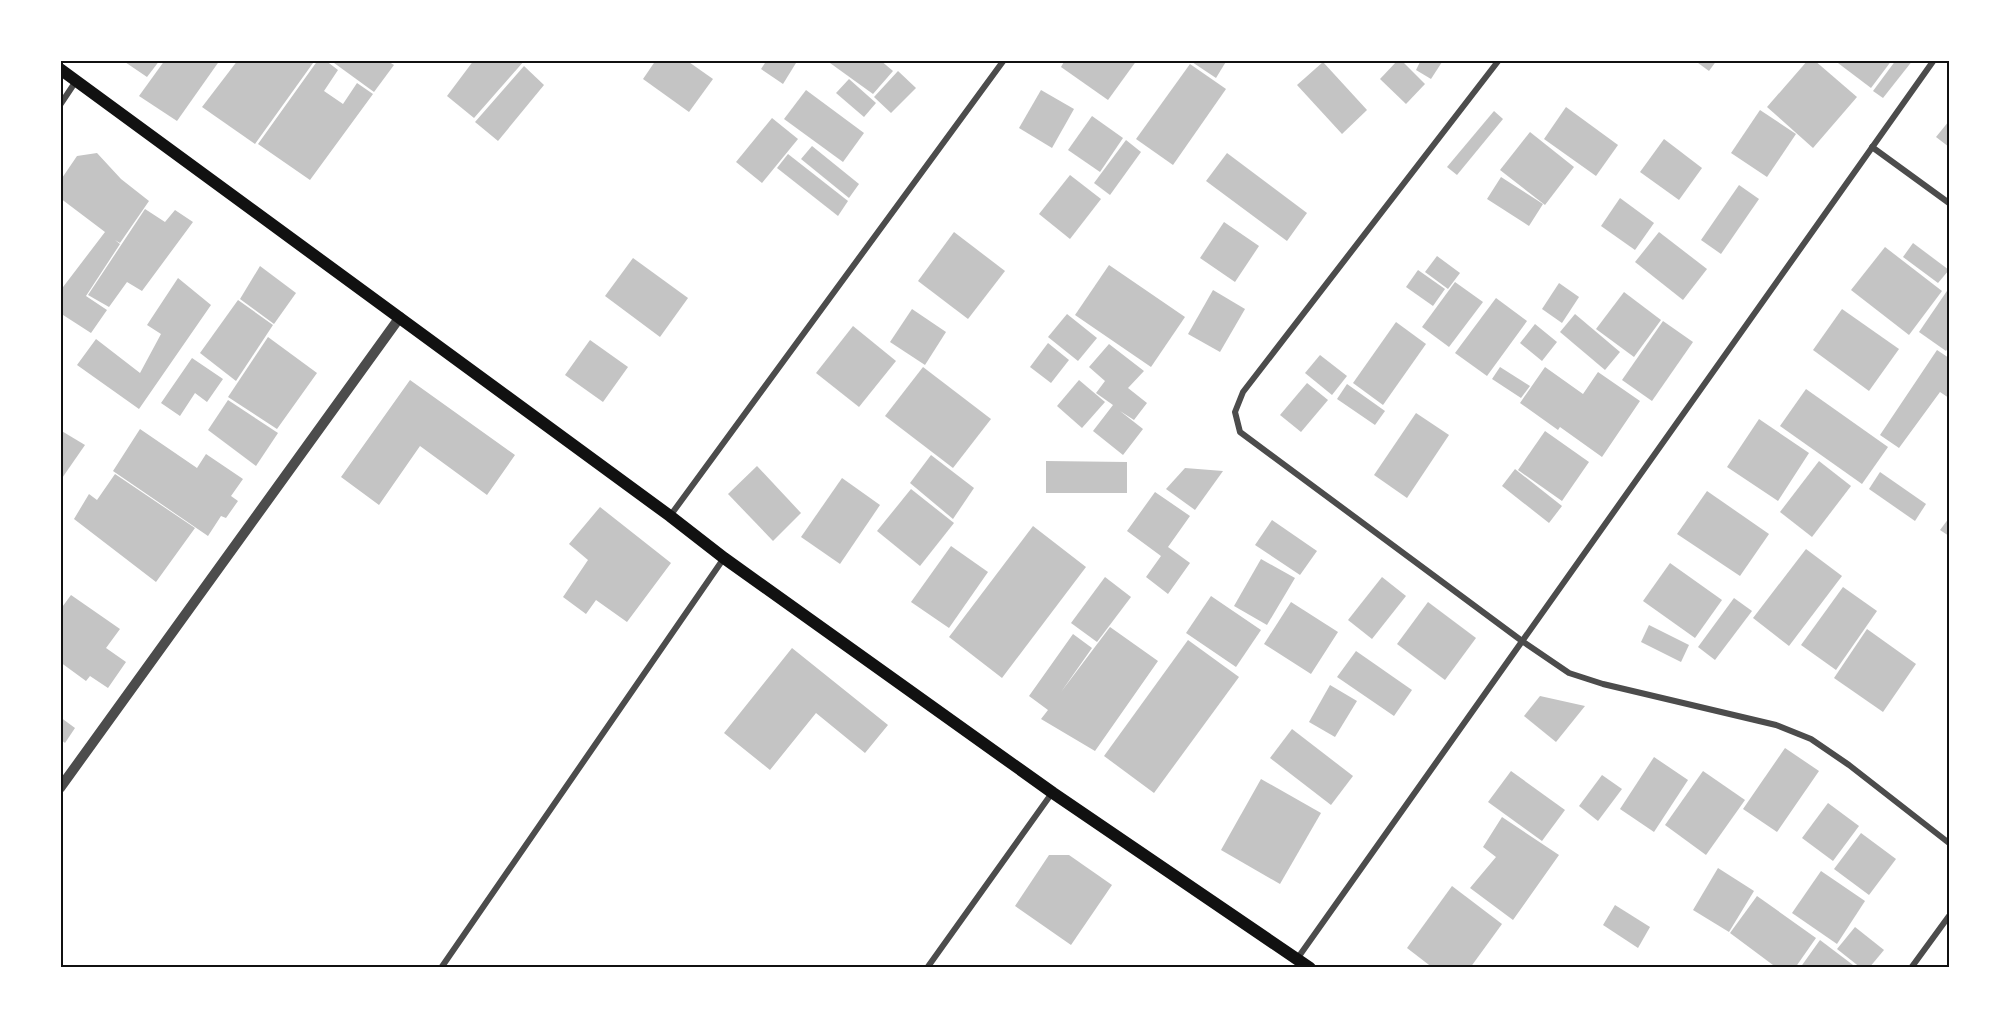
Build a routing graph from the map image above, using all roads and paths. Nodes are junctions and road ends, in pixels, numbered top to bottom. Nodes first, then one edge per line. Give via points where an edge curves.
1 (1004, 60) edge
2 (1499, 60) edge
3 (1934, 60) edge
4 (60, 69) edge
5 (76, 81) junction
6 (60, 105) edge
7 (1872, 147) junction
8 (1949, 202) edge
9 (400, 317) junction
10 (670, 516) junction
11 (724, 558) junction
12 (1522, 641) junction
13 (60, 788) edge
14 (1053, 793) junction
15 (1949, 843) edge
16 (1949, 916) edge
17 (1297, 958) junction
18 (441, 968) edge
19 (927, 968) edge
20 (1310, 968) edge
21 (1911, 968) edge

1 - 10 street
2 - 12 street via 1243,392 1235,412 1240,432
3 - 7 street
4 - 5 main road
5 - 6 street
5 - 9 main road
7 - 8 street
7 - 12 street
9 - 10 main road
9 - 13 street
10 - 11 main road
11 - 14 main road
11 - 18 street
12 - 15 street via 1569,673 1776,724 1811,739
12 - 17 street
14 - 17 main road
14 - 19 street
16 - 21 street
17 - 20 main road

